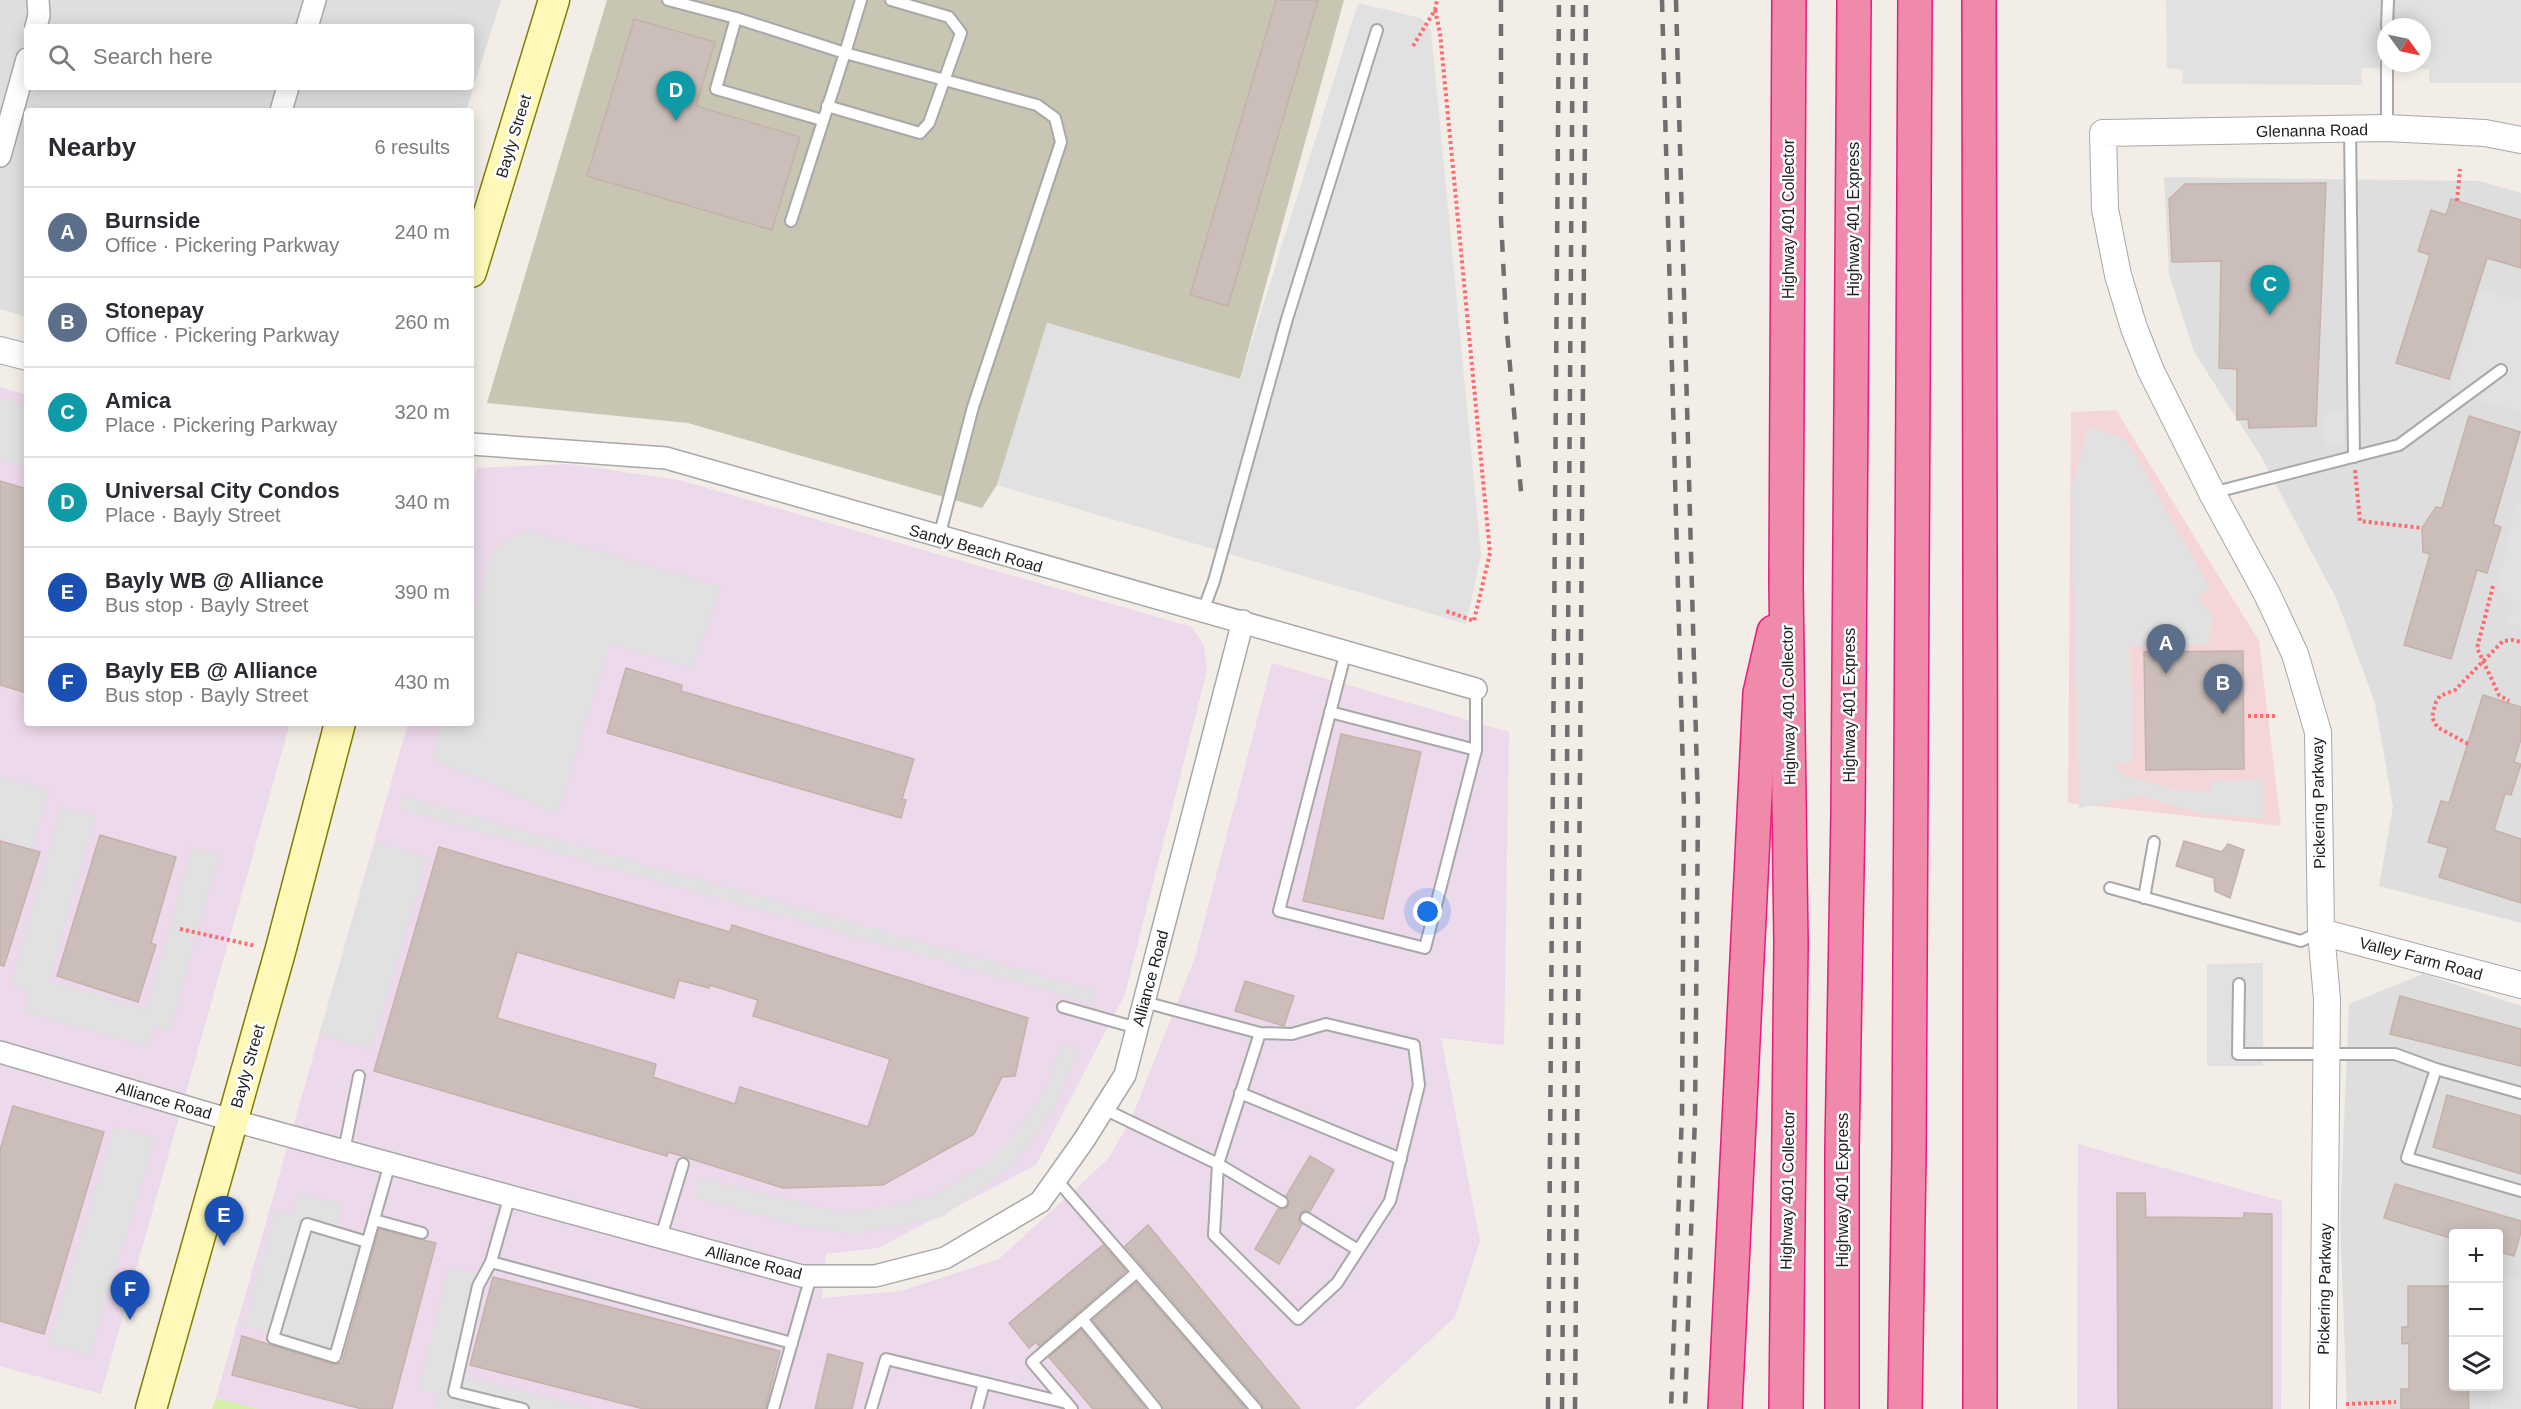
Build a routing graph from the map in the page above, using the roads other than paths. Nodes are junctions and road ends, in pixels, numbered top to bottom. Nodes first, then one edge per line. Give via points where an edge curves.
1 (38, 0) edge
2 (315, 0) edge
3 (555, 0) edge
4 (668, 0) edge
5 (861, 0) edge
6 (891, 0) edge
7 (1789, 0) edge
8 (1854, 0) edge
9 (1915, 0) edge
10 (1979, 0) edge
11 (2388, 0) edge
12 (736, 18) junction
13 (2387, 18) edge
14 (37, 24) edge
15 (308, 24) edge
16 (1377, 30) dead end
17 (845, 52) junction
18 (2387, 72) edge
19 (945, 78) junction
20 (24, 83) edge
21 (287, 90) edge
22 (827, 106) junction
23 (282, 108) edge
24 (822, 120) junction
25 (2387, 128) junction
26 (2350, 129) junction
27 (18, 131) edge
28 (2103, 133) joint
29 (2521, 140) edge
30 (0, 156) edge
31 (791, 221) dead end
32 (474, 253) edge
33 (0, 350) edge
34 (24, 356) edge
35 (2501, 370) dead end
36 (474, 444) edge
37 (2354, 457) junction
38 (2212, 493) junction
39 (939, 537) junction
40 (1786, 583) junction
41 (1203, 611) junction
42 (1243, 621) junction
43 (1346, 651) junction
44 (1476, 689) joint
45 (1330, 712) junction
46 (339, 726) edge
47 (1476, 750) junction
48 (2154, 842) dead end
49 (2110, 888) dead end
50 (2144, 898) junction
51 (2321, 932) junction
52 (2239, 984) dead end
53 (2521, 985) edge
54 (1144, 1002) junction
55 (1063, 1007) dead end
56 (1137, 1028) junction
57 (1260, 1034) junction
58 (0, 1052) edge
59 (2327, 1055) junction
60 (2436, 1069) junction
61 (359, 1076) dead end
62 (2521, 1093) edge
63 (1240, 1094) junction
64 (1104, 1109) junction
65 (231, 1120) junction
66 (344, 1151) junction
67 (1401, 1159) junction
68 (390, 1163) junction
69 (683, 1164) dead end
70 (1218, 1164) junction
71 (1056, 1179) junction
72 (2521, 1191) edge
73 (510, 1196) junction
74 (1282, 1202) dead end
75 (1306, 1218) dead end
76 (374, 1220) junction
77 (422, 1233) dead end
78 (661, 1237) junction
79 (367, 1242) junction
80 (1358, 1250) junction
81 (491, 1262) junction
82 (1137, 1272) junction
83 (811, 1276) junction
84 (1082, 1319) junction
85 (792, 1343) junction
86 (984, 1383) junction
87 (1069, 1406) edge
88 (2323, 1406) edge
89 (151, 1409) edge
90 (523, 1409) edge
91 (773, 1409) edge
92 (871, 1409) edge
93 (977, 1409) edge
94 (1156, 1409) edge
95 (1256, 1409) edge
96 (1725, 1409) edge
97 (1786, 1409) edge
98 (1842, 1409) edge
99 (1905, 1409) edge
100 (1980, 1409) edge

1 - 14 street
2 - 15 street
3 - 32 main road, Bayly Street
4 - 12 lane
5 - 17 lane
6 - 19 lane via 949,17 960,33
7 - 40 highway, Highway 401 Collector
8 - 98 highway, Highway 401 Express
9 - 99 highway
10 - 100 highway via 1977,392 1983,1075
11 - 13 lane
12 - 17 lane
12 - 24 lane via 716,89
16 - 41 lane via 1287,319
17 - 19 lane
17 - 22 lane
18 - 25 lane
19 - 22 lane via 929,123 920,133
19 - 39 lane via 1037,105 1055,118 1061,142 973,407
20 - 27 street
21 - 23 street
22 - 24 lane
24 - 31 lane
25 - 26 street, Glenanna Road
25 - 29 street, Glenanna Road via 2485,133
26 - 28 street, Glenanna Road
26 - 37 lane
27 - 30 street
28 - 38 street, Pickering Parkway via 2105,209 2134,328 2151,371
33 - 34 street
35 - 37 lane via 2399,445
36 - 39 street, Sandy Beach Road via 666,458
37 - 38 lane
38 - 51 street, Pickering Parkway via 2295,654 2318,732
39 - 41 street, Sandy Beach Road
40 - 96 highway via 1760,693
40 - 97 highway, Highway 401 Collector via 1791,943
41 - 42 street, Sandy Beach Road
42 - 43 street, Sandy Beach Road
42 - 54 street, Alliance Road
43 - 44 street, Sandy Beach Road
43 - 45 lane
44 - 47 lane
45 - 47 lane
45 - 47 lane via 1279,911 1425,948
46 - 65 main road, Bayly Street
48 - 50 lane
49 - 50 lane
50 - 51 lane via 2301,940
51 - 53 street, Valley Farm Road
51 - 59 street, Pickering Parkway
52 - 59 lane via 2238,1054
54 - 56 street, Alliance Road
54 - 57 lane
55 - 56 lane
56 - 64 street, Alliance Road via 1125,1075
57 - 63 lane
57 - 67 lane via 1292,1034 1326,1024 1414,1045 1419,1085
58 - 65 street, Alliance Road
59 - 60 lane via 2395,1054
59 - 88 street, Pickering Parkway
60 - 62 lane
60 - 72 lane via 2407,1158
61 - 66 lane
63 - 67 lane
63 - 70 lane
64 - 70 lane
64 - 71 street, Alliance Road
65 - 66 street, Alliance Road
65 - 89 main road, Bayly Street
66 - 68 street, Alliance Road
67 - 80 lane via 1390,1201
68 - 73 street, Alliance Road
68 - 76 lane
69 - 78 lane
70 - 74 lane
70 - 80 lane via 1214,1235 1298,1319 1337,1283
71 - 82 lane
71 - 83 street, Alliance Road via 1040,1202 945,1258 875,1276
73 - 78 street, Alliance Road
73 - 81 lane
75 - 80 lane
76 - 77 lane
76 - 79 lane
78 - 83 street, Alliance Road
79 - 79 lane via 335,1357 273,1338 307,1224
81 - 85 lane
81 - 90 lane via 478,1286 454,1392
82 - 84 lane
82 - 95 lane
83 - 85 lane
84 - 87 lane via 1032,1362
84 - 94 lane
85 - 91 lane
86 - 87 lane
86 - 92 lane via 886,1359
86 - 93 lane

